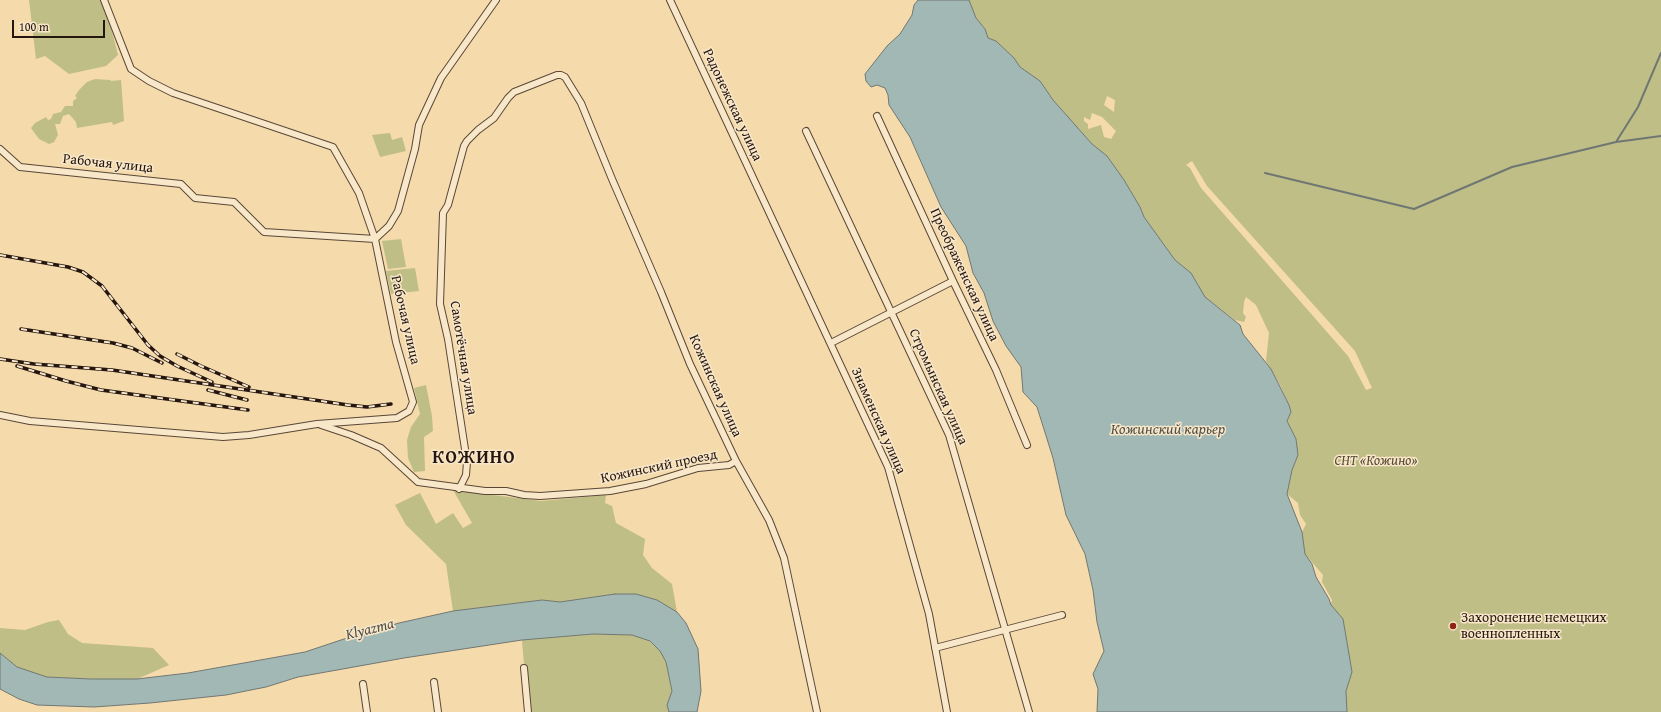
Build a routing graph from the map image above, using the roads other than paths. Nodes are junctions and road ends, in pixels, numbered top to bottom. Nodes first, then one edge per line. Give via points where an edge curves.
1 (104, 0) edge
2 (496, 0) edge
3 (670, 0) edge
4 (565, 77) joint
5 (877, 116) dead end
6 (806, 131) dead end
7 (0, 149) edge
8 (774, 219) joint
9 (375, 239) junction
10 (953, 281) junction
11 (891, 313) junction
12 (831, 343) junction
13 (0, 415) edge
14 (317, 424) junction
15 (1027, 445) dead end
16 (736, 461) junction
17 (459, 488) junction
18 (1062, 615) dead end
19 (1005, 631) junction
20 (935, 648) junction
21 (524, 668) dead end
22 (434, 682) dead end
23 (363, 684) dead end
24 (367, 712) edge
25 (438, 712) edge
26 (528, 712) edge
27 (817, 712) edge
28 (947, 712) edge
29 (1028, 712) edge

1 - 9 street via 130,69 173,93 333,147 359,193
2 - 9 street via 441,78 419,125 398,211 389,226
3 - 8 street, Радонежская улица
4 - 16 street, Кожинская улица via 581,103 690,364
4 - 17 street, Самотёчная улица via 557,75 514,92 494,118 467,140 448,205 443,213 440,304 450,347 467,462 466,475
5 - 10 street, Преображенская улица
6 - 11 street, Стромынская улица
7 - 9 street, Рабочая улица via 20,167 181,184 195,198 234,202 264,232
8 - 12 street, Знаменская улица
9 - 14 street, Рабочая улица via 396,342 412,402 409,411 398,418
10 - 11 street
10 - 15 street, Преображенская улица via 996,370
11 - 12 street
11 - 19 street, Стромынская улица via 949,435
12 - 20 street, Знаменская улица via 888,467
13 - 14 street, Рабочая улица via 19,419 223,437
14 - 17 street, Кожинский проезд via 381,448 418,482
16 - 17 street, Кожинский проезд via 729,465 698,468 646,484 610,491 540,496
16 - 27 street, Кожинская улица via 769,520 784,558
18 - 19 street
19 - 20 street
19 - 29 street, Стромынская улица
20 - 28 street, Знаменская улица
21 - 26 street
22 - 25 street
23 - 24 street

